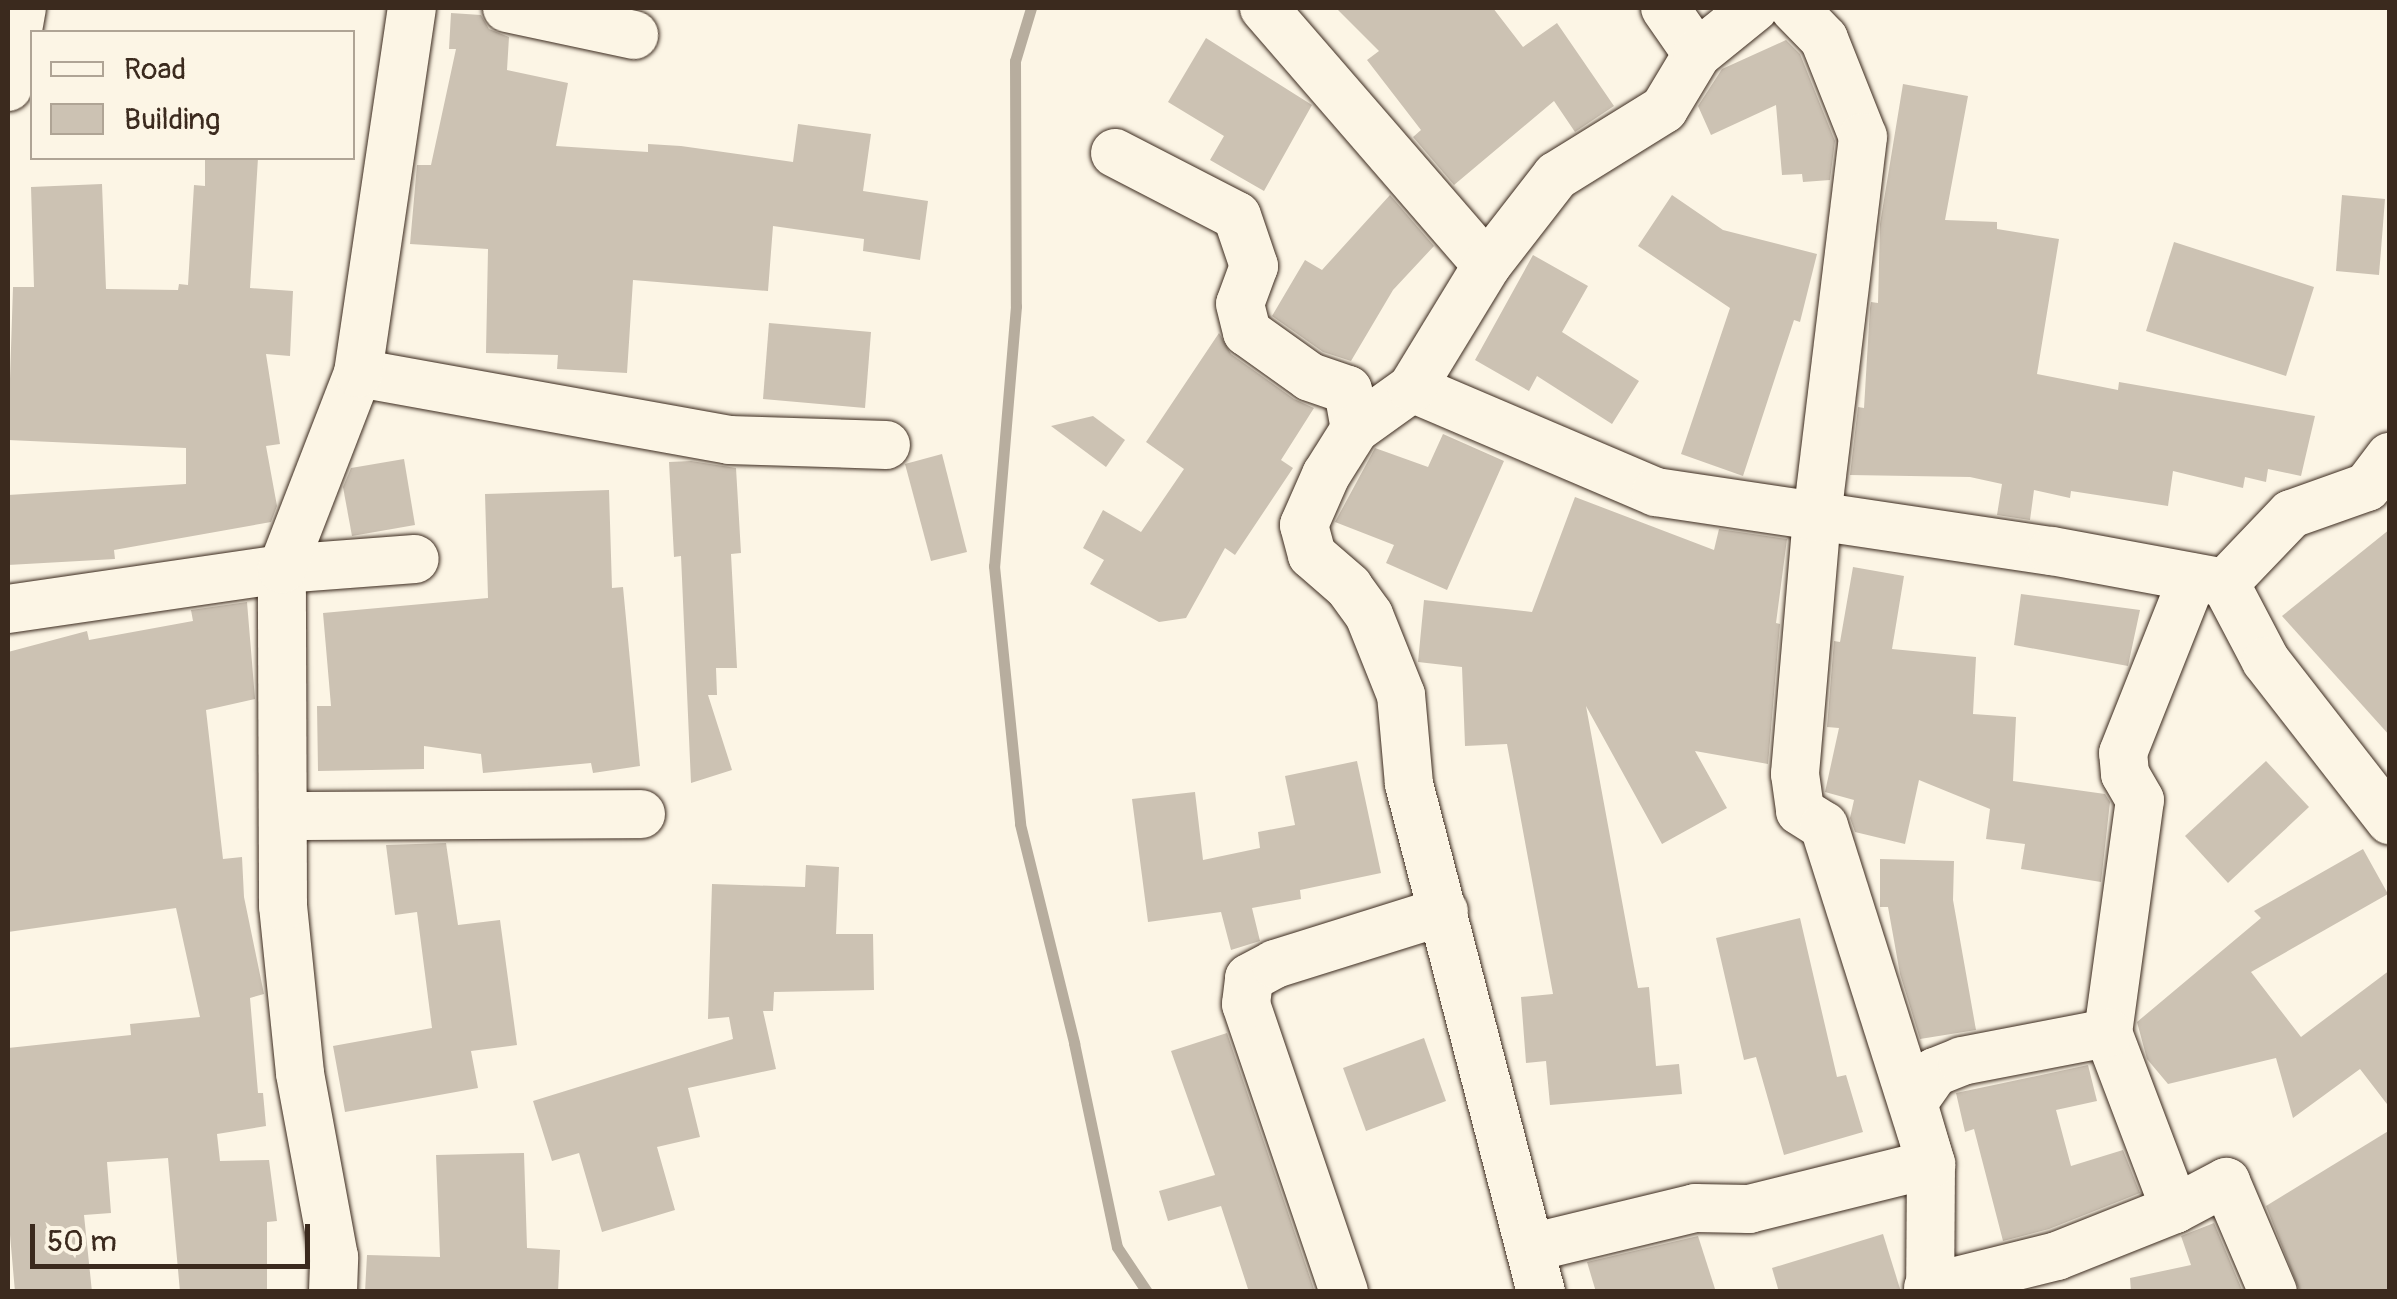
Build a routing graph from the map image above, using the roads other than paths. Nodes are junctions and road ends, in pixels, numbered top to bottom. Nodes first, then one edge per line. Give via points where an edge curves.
1 (22, 8) edge
2 (412, 8) edge
3 (506, 8) edge
4 (1264, 8) edge
5 (1665, 8) edge
6 (1754, 8) edge
7 (1794, 8) edge
8 (634, 35) dead end
9 (1697, 54) junction
10 (8, 86) edge
11 (1115, 153) dead end
12 (1487, 266) junction
13 (358, 373) junction
14 (1412, 388) junction
15 (1355, 429) junction
16 (886, 445) dead end
17 (2390, 457) edge
18 (1817, 517) junction
19 (415, 559) dead end
20 (282, 569) junction
21 (2209, 580) junction
22 (8, 609) edge
23 (641, 814) dead end
24 (283, 816) junction
25 (2390, 820) edge
26 (1444, 911) junction
27 (2108, 1033) junction
28 (1931, 1164) junction
29 (2175, 1209) junction
30 (1536, 1270) edge
31 (1929, 1290) edge
32 (333, 1292) edge
33 (1344, 1292) edge
34 (2272, 1292) edge

1 - 10 street
2 - 13 street
3 - 8 street
4 - 12 street
5 - 9 street
6 - 9 street
7 - 18 street via 1824,39 1863,137
9 - 12 street via 1664,109 1556,176
11 - 15 street via 1236,216 1254,266 1240,304 1247,332 1310,377 1348,390
12 - 14 street
13 - 16 street via 729,440
13 - 20 street
14 - 15 street
14 - 18 street via 1656,492
15 - 26 street via 1304,525 1312,555 1349,587 1369,616 1401,694 1408,784
17 - 21 street via 2367,487 2291,514
18 - 21 street
18 - 28 street via 1796,774 1800,812 1824,826
19 - 20 street
20 - 22 street
20 - 24 street
21 - 25 street
21 - 27 street via 2122,753 2140,800
23 - 24 street
24 - 32 street via 283,906 296,1036 334,1257
26 - 30 street
26 - 33 street via 1249,978 1246,1004
27 - 28 street via 1934,1072 1913,1103
27 - 29 street
28 - 30 street via 1749,1209 1694,1208
28 - 31 street
29 - 31 street via 2057,1256
29 - 34 street via 2226,1182

